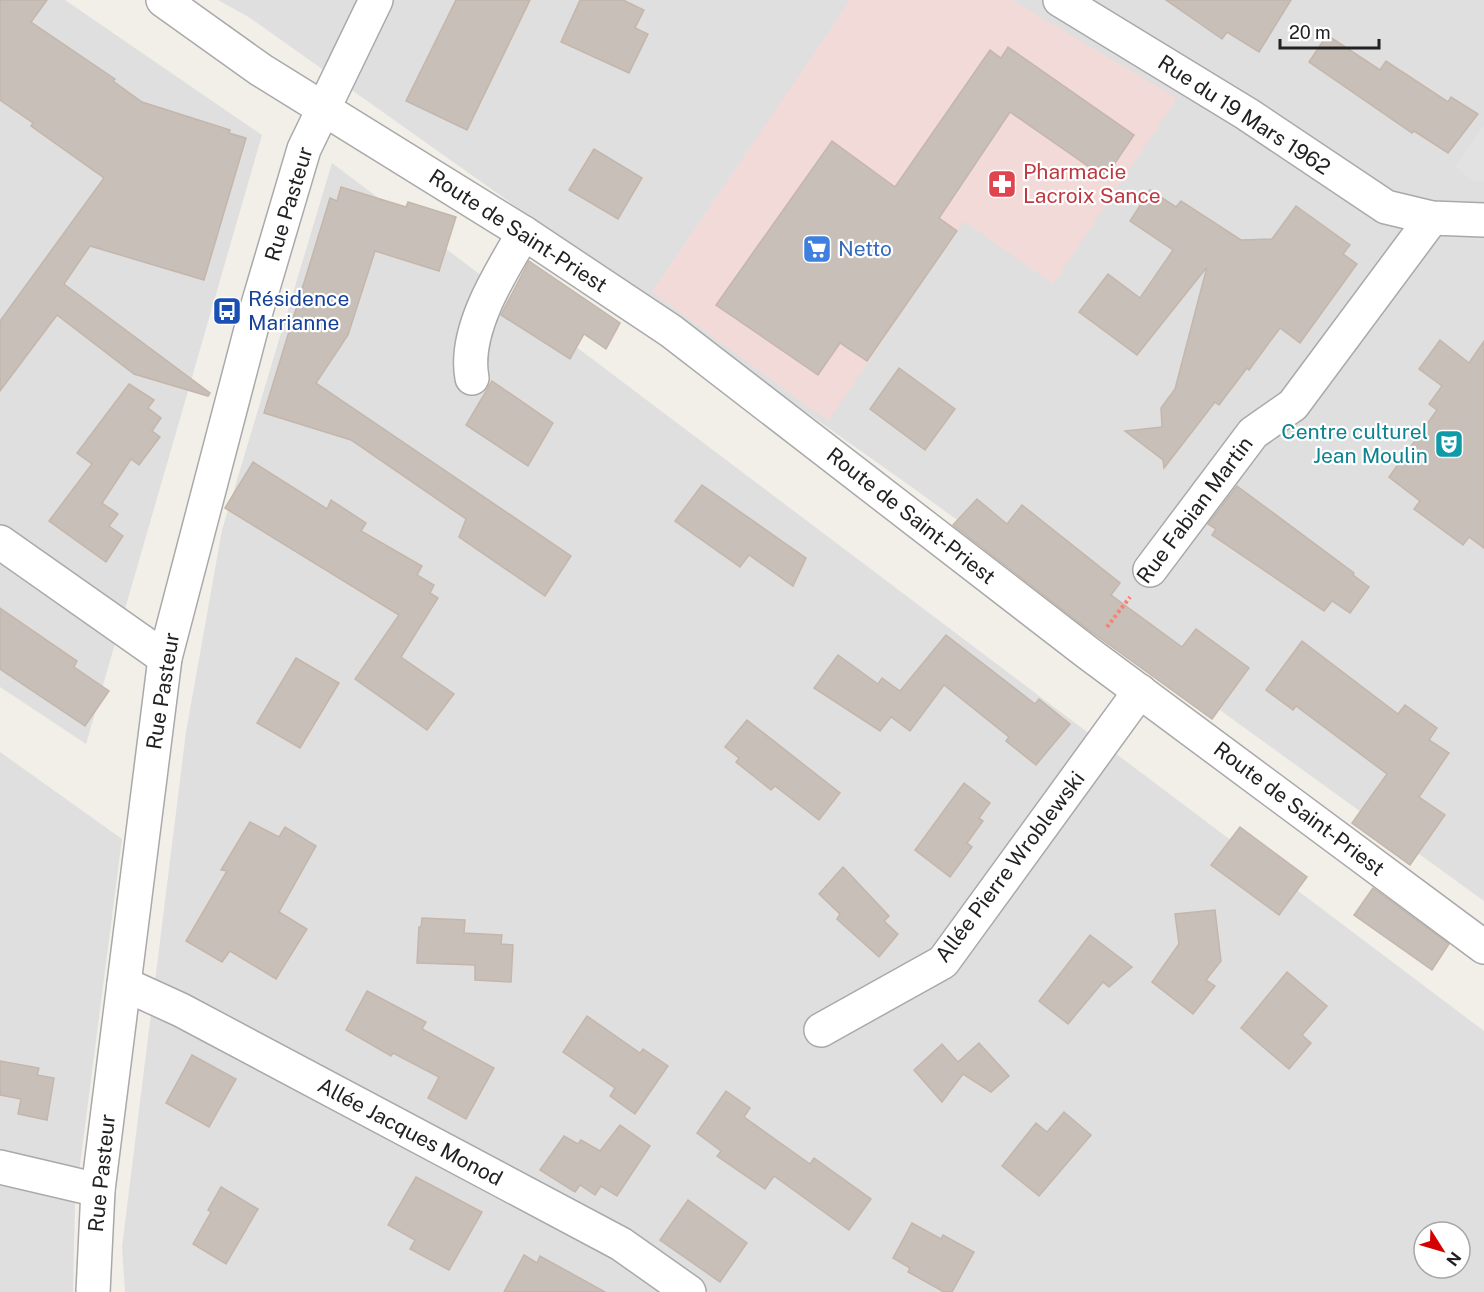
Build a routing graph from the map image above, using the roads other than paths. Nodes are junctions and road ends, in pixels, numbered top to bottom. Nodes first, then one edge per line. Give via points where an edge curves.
1 (163, 0) edge
2 (376, 0) edge
3 (1060, 0) edge
4 (323, 108) junction
5 (1432, 218) junction
6 (1484, 220) edge
7 (524, 233) junction
8 (472, 378) dead end
9 (0, 542) edge
10 (1150, 570) road end
11 (165, 658) junction
12 (1140, 692) junction
13 (1484, 947) edge
14 (124, 984) junction
15 (821, 1030) dead end
16 (0, 1167) edge
17 (98, 1190) junction
18 (93, 1292) edge
19 (689, 1292) edge

1 - 4 street, Route de Saint-Priest via 261,70
2 - 4 street, Rue Pasteur
3 - 5 street, Rue du 19 Mars 1962 via 1247,114 1386,207
4 - 7 street, Route de Saint-Priest
4 - 11 street, Rue Pasteur via 304,149 254,318
5 - 6 street
5 - 10 street, Rue Fabian Martin via 1293,405 1254,433
7 - 8 street via 472,337
7 - 12 street, Route de Saint-Priest via 671,331
9 - 11 street
11 - 14 street, Rue Pasteur
12 - 13 street, Route de Saint-Priest
12 - 15 street, Allée Pierre Wroblewski via 943,962
14 - 17 street, Rue Pasteur
14 - 19 street, Allée Jacques Monod via 181,1010 621,1244
16 - 17 street
17 - 18 street, Rue Pasteur

